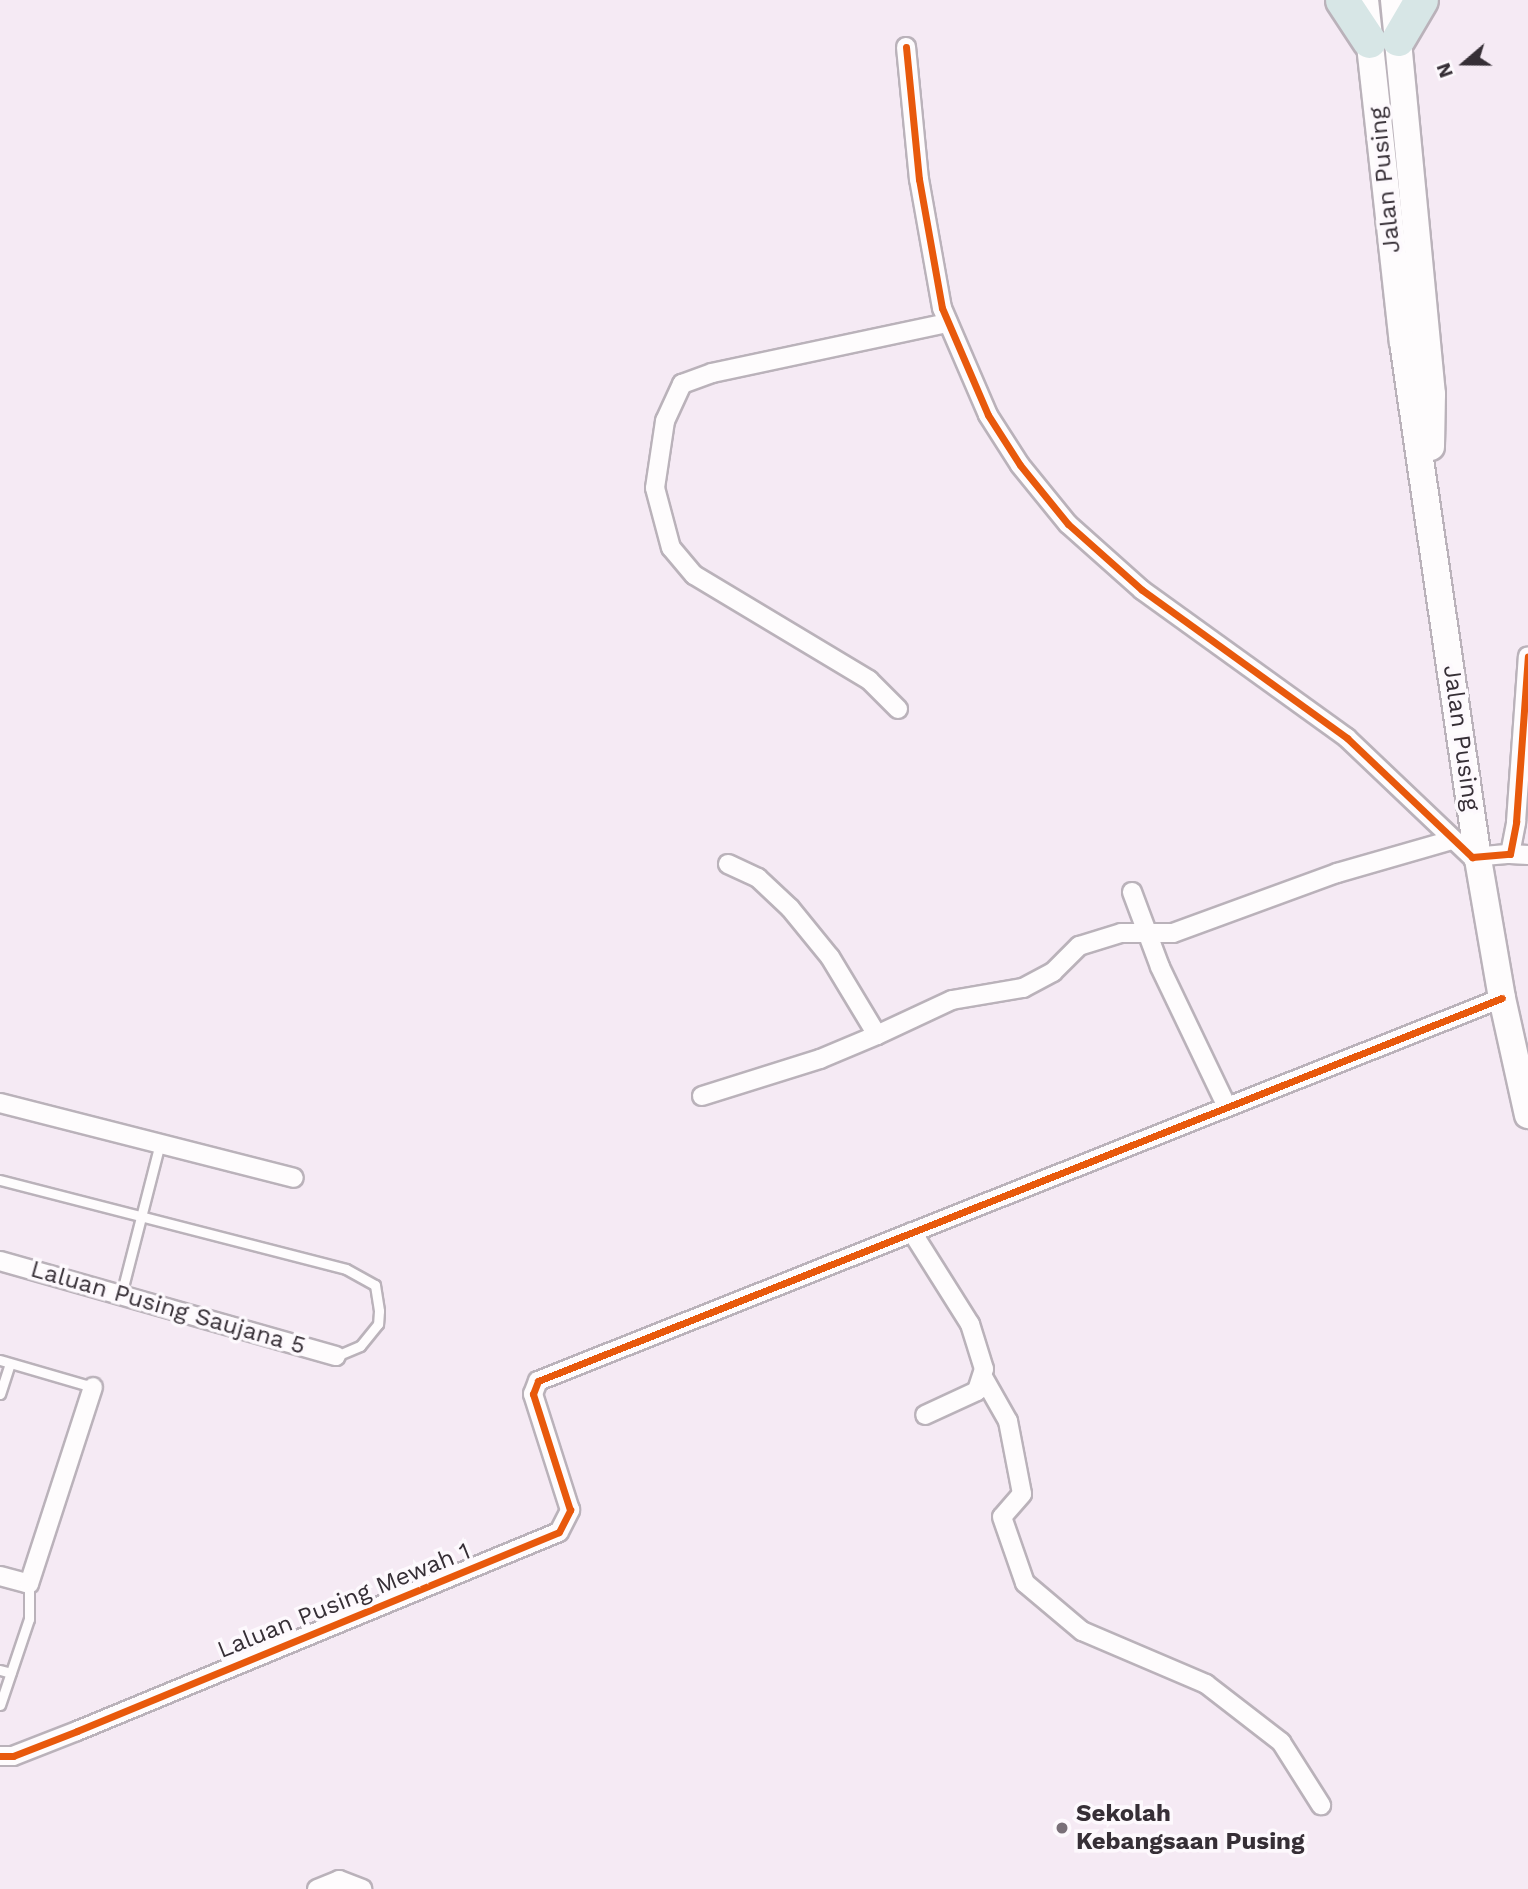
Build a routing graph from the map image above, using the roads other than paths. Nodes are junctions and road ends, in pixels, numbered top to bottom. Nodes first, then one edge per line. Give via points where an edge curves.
1 (1342, 0) edge
2 (1365, 0) edge
3 (1394, 0) edge
4 (1421, 0) edge
5 (1384, 40) junction
6 (906, 47) dead end
7 (948, 323) junction
8 (1528, 656) edge
9 (898, 709) dead end
10 (1452, 840) junction
11 (1519, 854) edge
12 (1478, 859) junction
13 (728, 864) dead end
14 (1132, 892) dead end
15 (1145, 933) junction
16 (1502, 998) junction
17 (877, 1035) junction
18 (702, 1096) dead end
19 (0, 1103) edge
20 (1227, 1107) junction
21 (1528, 1115) edge
22 (160, 1143) junction
23 (293, 1178) dead end
24 (0, 1180) edge
25 (140, 1216) junction
26 (912, 1232) junction
27 (0, 1261) edge
28 (121, 1295) junction
29 (336, 1356) joint
30 (0, 1360) edge
31 (10, 1364) junction
32 (983, 1377) junction
33 (93, 1387) joint
34 (0, 1394) edge
35 (925, 1415) dead end
36 (0, 1576) edge
37 (29, 1584) junction
38 (0, 1670) edge
39 (11, 1673) junction
40 (0, 1705) edge
41 (0, 1756) edge
42 (1321, 1805) dead end
43 (317, 1888) edge
44 (362, 1889) edge

1 - 5 highway
2 - 5 main road, Jalan Pusing
3 - 5 main road, Jalan Pusing
4 - 5 highway
5 - 12 main road, Jalan Pusing via 1402,342
6 - 7 street via 929,249
7 - 9 street via 712,373 681,384 665,421 655,488 671,548 694,575 869,680
7 - 10 street via 988,415 1020,466 1068,524 1142,590 1347,738
8 - 11 street via 1516,822
10 - 12 street
10 - 15 street via 1337,873 1173,933
11 - 12 street
12 - 16 main road, Jalan Pusing
13 - 17 street via 758,878 790,908 830,957
14 - 15 street
15 - 17 street via 1121,933 1079,946 1053,972 1023,988 952,1000
15 - 20 street
16 - 20 street
16 - 21 main road, Jalan Pusing
17 - 18 street via 820,1059
19 - 22 street
20 - 26 street
22 - 23 street
22 - 25 lane
24 - 25 lane
25 - 28 lane
25 - 29 lane via 346,1269 375,1285 377,1324 360,1346
26 - 32 street via 970,1324
26 - 41 street, Laluan Pusing Mewah 1 via 538,1381 532,1388 570,1510 559,1532 115,1716 13,1756
27 - 28 street, Laluan Pusing Saujana 5
28 - 29 street, Laluan Pusing Saujana 5
30 - 31 lane
31 - 33 lane
31 - 34 lane
32 - 35 street via 972,1395
32 - 42 street via 1008,1421 1022,1494 1002,1517 1025,1583 1082,1631 1206,1684 1282,1742
33 - 37 street
36 - 37 street
37 - 39 lane via 29,1619
38 - 39 lane
39 - 40 lane
43 - 44 street via 339,1880

